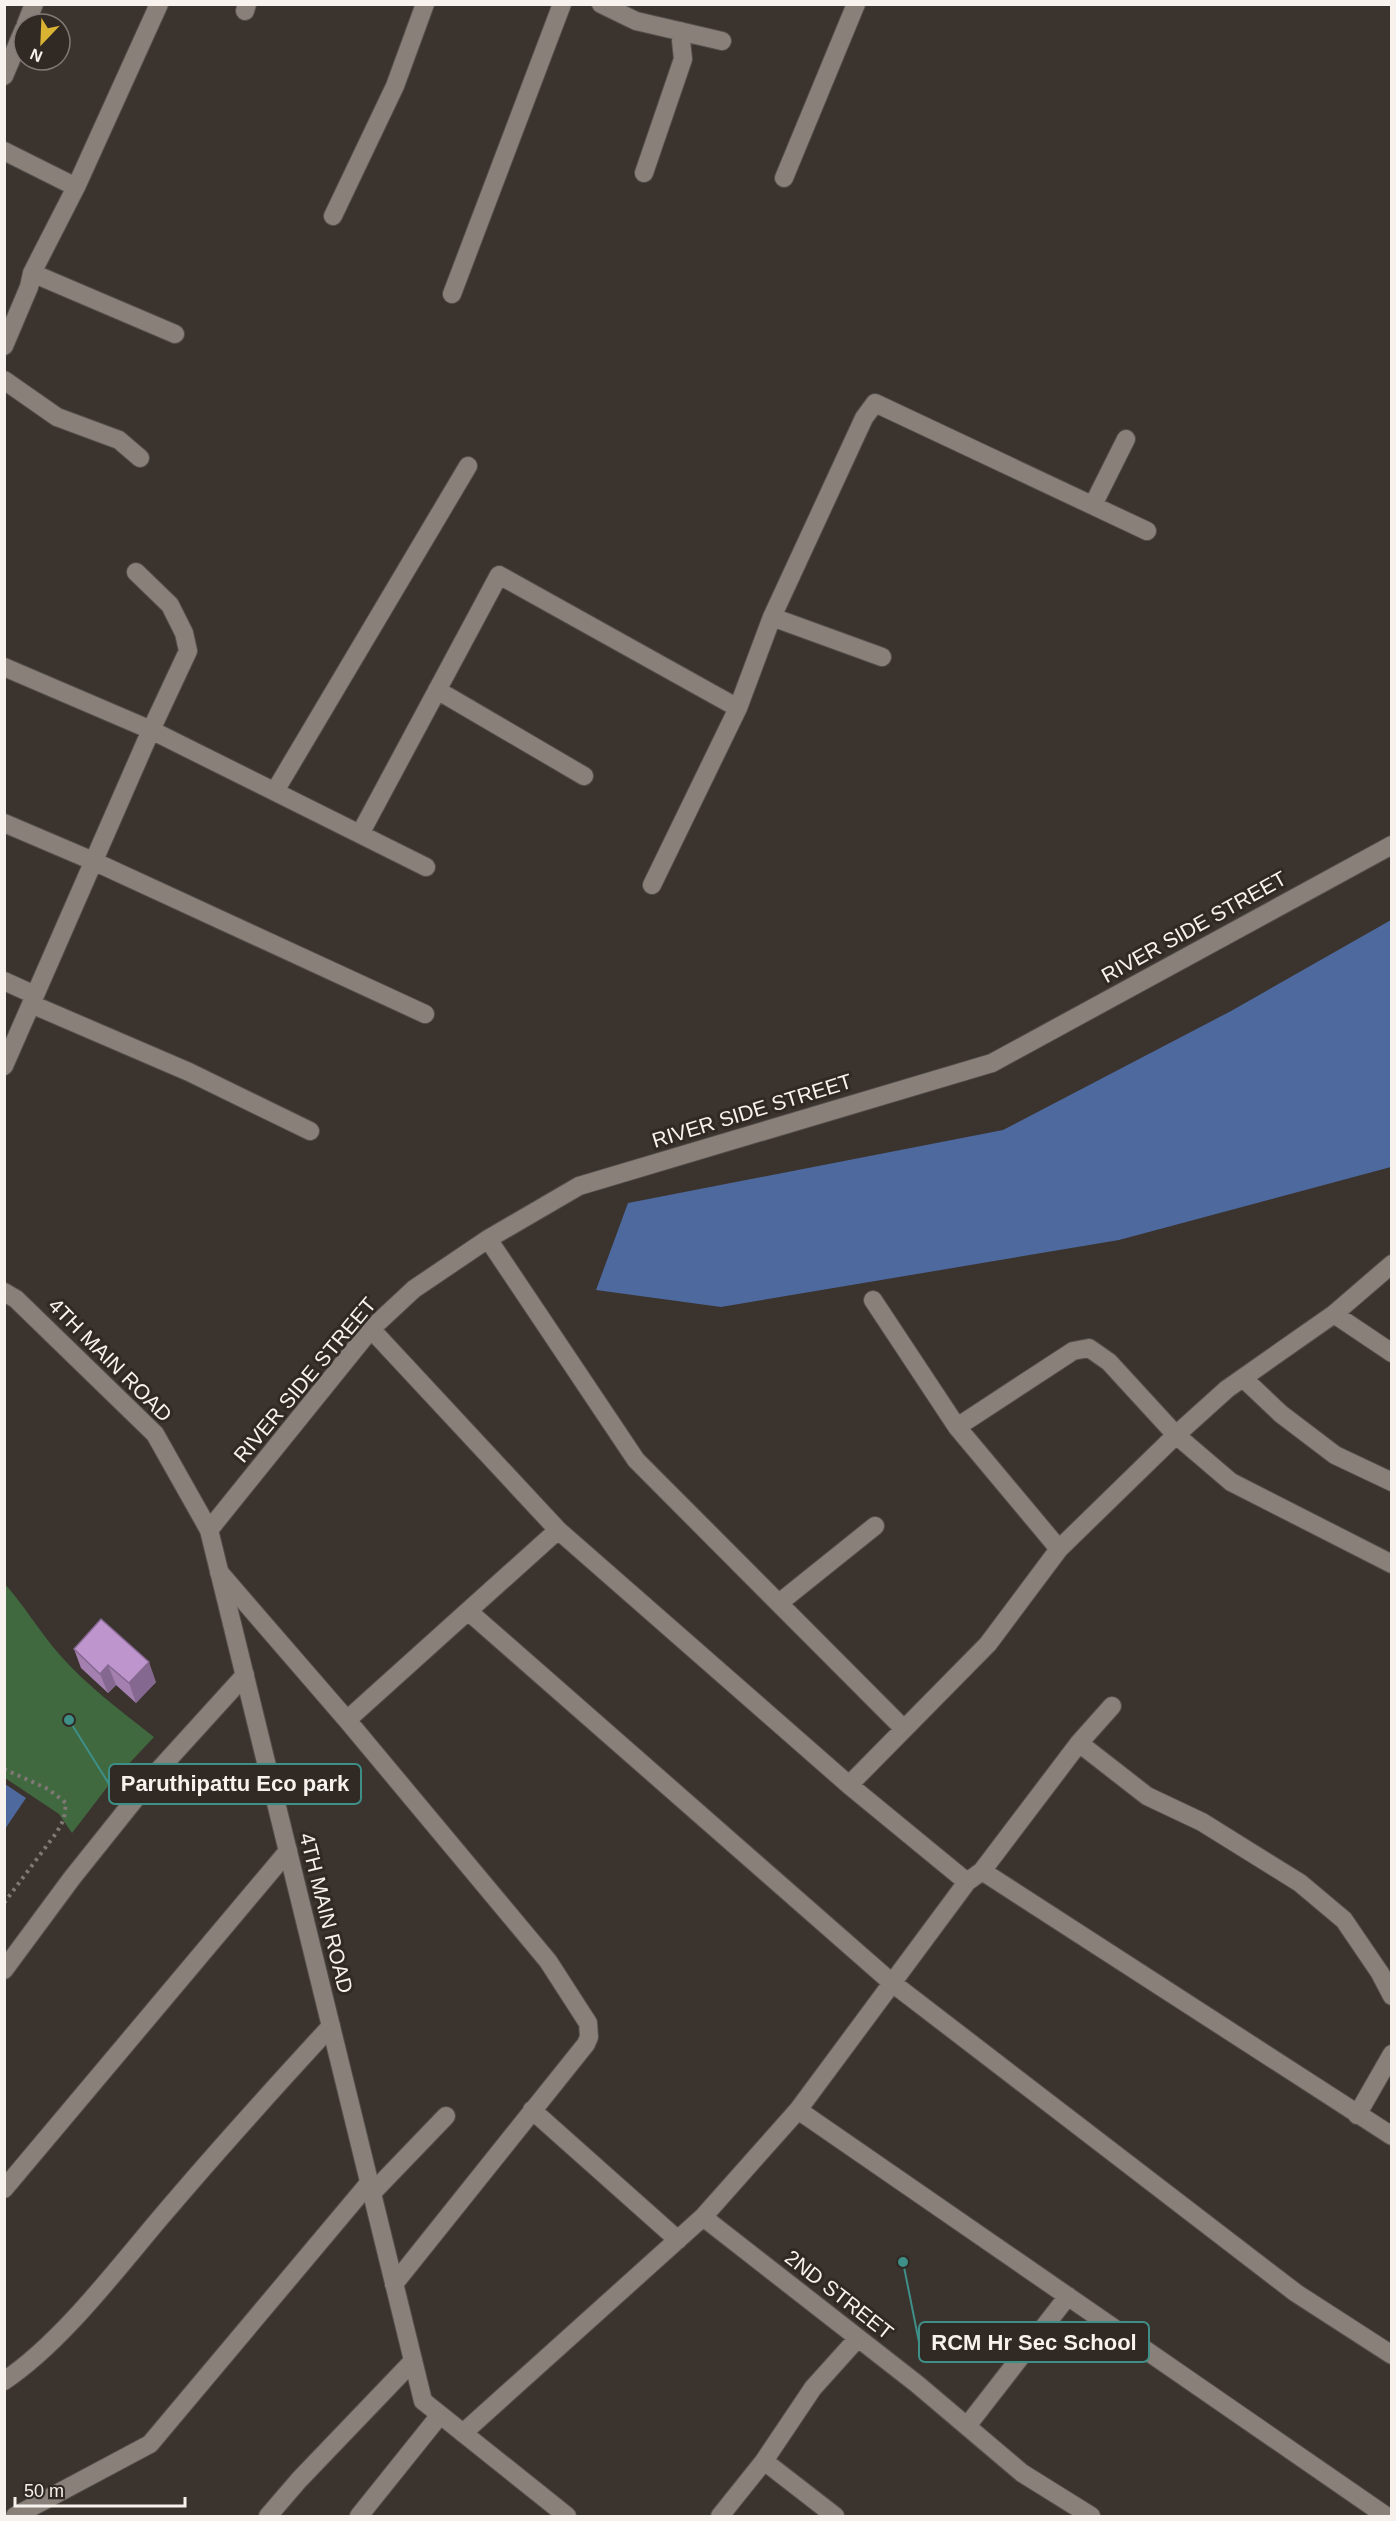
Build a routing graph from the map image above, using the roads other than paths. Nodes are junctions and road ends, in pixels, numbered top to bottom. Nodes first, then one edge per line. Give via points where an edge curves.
1 (159, 4) edge
2 (425, 4) edge
3 (562, 4) edge
4 (601, 4) edge
5 (856, 4) edge
6 (680, 31) junction
7 (722, 41) dead end
8 (12, 57) edge
9 (4, 76) edge
10 (4, 151) edge
11 (644, 173) dead end
12 (784, 177) dead end
13 (76, 187) junction
14 (333, 216) dead end
15 (32, 273) junction
16 (452, 294) dead end
17 (175, 334) dead end
18 (4, 346) edge
19 (4, 380) edge
20 (1126, 439) dead end
21 (140, 459) dead end
22 (468, 466) dead end
23 (1093, 505) junction
24 (1147, 531) dead end
25 (136, 572) dead end
26 (772, 617) junction
27 (882, 657) dead end
28 (4, 667) edge
29 (437, 690) junction
30 (738, 708) junction
31 (151, 730) junction
32 (584, 776) dead end
33 (275, 791) junction
34 (4, 824) edge
35 (360, 834) junction
36 (1392, 845) edge
37 (93, 861) junction
38 (426, 867) dead end
39 (652, 885) dead end
40 (4, 981) edge
41 (33, 999) junction
42 (425, 1014) dead end
43 (4, 1066) edge
44 (310, 1131) dead end
45 (488, 1239) junction
46 (1392, 1264) edge
47 (1384, 1279) edge
48 (4, 1292) edge
49 (873, 1300) dead end
50 (1334, 1314) junction
51 (371, 1329) junction
52 (1392, 1353) edge
53 (1243, 1378) junction
54 (957, 1427) junction
55 (1176, 1435) junction
56 (1392, 1482) edge
57 (875, 1526) dead end
58 (209, 1530) junction
59 (558, 1530) junction
60 (1059, 1549) junction
61 (1392, 1564) edge
62 (219, 1572) junction
63 (778, 1603) junction
64 (468, 1611) junction
65 (245, 1675) junction
66 (1112, 1706) dead end
67 (347, 1720) junction
68 (903, 1728) junction
69 (1079, 1743) junction
70 (849, 1785) junction
71 (288, 1851) junction
72 (975, 1876) junction
73 (4, 1970) edge
74 (891, 1982) junction
75 (1392, 1996) edge
76 (331, 2026) junction
77 (1392, 2054) edge
78 (532, 2110) junction
79 (798, 2110) junction
80 (1357, 2115) junction
81 (446, 2116) dead end
82 (1392, 2136) edge
83 (370, 2188) junction
84 (4, 2189) edge
85 (703, 2217) junction
86 (678, 2240) junction
87 (394, 2284) junction
88 (1068, 2295) junction
89 (858, 2338) junction
90 (1392, 2355) edge
91 (413, 2361) junction
92 (4, 2381) edge
93 (440, 2415) junction
94 (967, 2426) junction
95 (463, 2433) junction
96 (764, 2461) junction
97 (15, 2517) edge
98 (268, 2517) edge
99 (359, 2517) edge
100 (567, 2517) edge
101 (720, 2517) edge
102 (835, 2517) edge
103 (1091, 2517) edge
104 (1386, 2517) edge

1 - 13 street
2 - 14 street via 395,86
3 - 16 street
4 - 6 street via 636,21
5 - 12 street
6 - 7 street
6 - 11 street via 683,59
8 - 9 street
10 - 13 street
13 - 15 street
15 - 17 street
15 - 18 street
19 - 21 street via 57,417 119,440
20 - 23 street
22 - 33 street
23 - 24 street
23 - 26 street via 875,403 864,418
25 - 31 street via 170,605 188,651
26 - 27 street
26 - 30 street
28 - 31 street
29 - 30 street via 500,575
29 - 32 street
29 - 35 street
30 - 39 street
31 - 33 street
31 - 37 street
33 - 35 street
34 - 37 street
35 - 38 street
36 - 45 street, RIVER SIDE STREET via 992,1063 579,1186
37 - 41 street
37 - 42 street
40 - 41 street
41 - 43 street
41 - 44 street
45 - 51 street, RIVER SIDE STREET via 414,1289
45 - 63 street via 636,1460
46 - 47 street
47 - 50 street
48 - 58 street, 4TH MAIN ROAD via 16,1299 155,1434
49 - 54 street
50 - 52 street
50 - 53 street
51 - 58 street, RIVER SIDE STREET
51 - 59 street
53 - 55 street
53 - 56 street via 1281,1414 1335,1455
54 - 55 street via 1073,1351 1089,1348 1109,1362
54 - 60 street
55 - 60 street
55 - 61 street via 1231,1482
57 - 63 street
58 - 62 street, 4TH MAIN ROAD
59 - 64 street
59 - 70 street
60 - 68 street via 987,1644
62 - 65 street, 4TH MAIN ROAD
62 - 67 street
63 - 68 street
64 - 67 street
64 - 74 street
65 - 71 street, 4TH MAIN ROAD
65 - 73 street via 156,1773
66 - 69 street
67 - 78 street via 548,1961 588,2023 586,2044
68 - 70 street
69 - 72 street
69 - 75 street via 1147,1796 1202,1822 1300,1883 1344,1920
70 - 72 street
71 - 76 street, 4TH MAIN ROAD
71 - 84 street
72 - 74 street
72 - 80 street
74 - 79 street
74 - 90 street via 1296,2293
76 - 83 street, 4TH MAIN ROAD
76 - 92 street via 91,2299 24,2368
77 - 80 street
78 - 86 street
78 - 87 street
79 - 85 street
79 - 88 street
80 - 82 street
81 - 83 street
83 - 87 street, 4TH MAIN ROAD
83 - 97 street via 150,2444
85 - 86 street
85 - 89 street, 2ND STREET
86 - 95 street
87 - 91 street, 4TH MAIN ROAD
88 - 94 street
88 - 104 street
89 - 94 street, 2ND STREET
89 - 96 street via 813,2388
91 - 93 street, 4TH MAIN ROAD via 423,2401
91 - 98 street
93 - 95 street, 4TH MAIN ROAD
93 - 99 street
94 - 103 street, 2ND STREET via 1022,2473
95 - 100 street, 4TH MAIN ROAD
96 - 101 street
96 - 102 street

